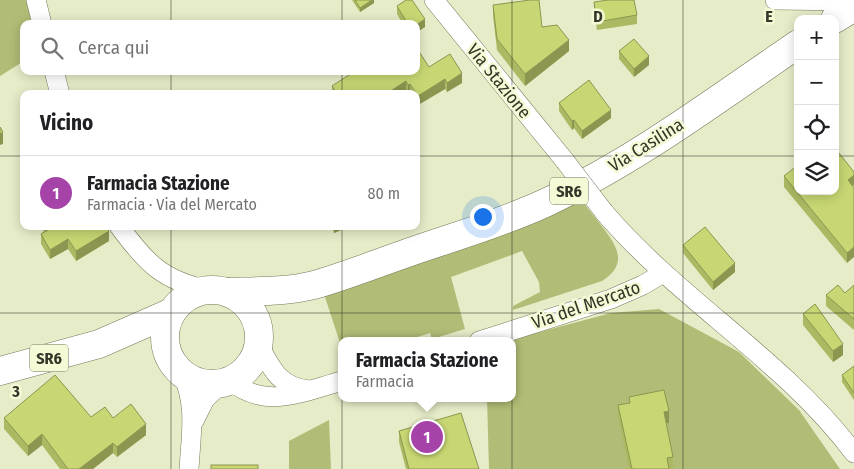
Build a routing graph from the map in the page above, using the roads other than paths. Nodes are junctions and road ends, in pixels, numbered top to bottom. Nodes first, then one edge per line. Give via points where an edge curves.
1 (36, 0) edge
2 (434, 0) edge
3 (775, 0) edge
4 (854, 1) edge
5 (854, 6) edge
6 (839, 16) edge
7 (41, 20) edge
8 (794, 47) edge
9 (55, 75) edge
10 (59, 90) edge
11 (122, 230) edge
12 (663, 273) junction
13 (165, 276) junction
14 (313, 285) junction
15 (218, 291) junction
16 (174, 309) junction
17 (492, 337) edge
18 (259, 338) junction
19 (99, 344) junction
20 (178, 369) junction
21 (0, 371) edge
22 (226, 382) junction
23 (338, 382) edge
24 (310, 390) junction
25 (192, 425) junction
26 (854, 453) edge
27 (189, 469) edge

1 - 7 street
2 - 12 street, Via Stazione, bridge via 604,212
3 - 4 street
5 - 6 main road
8 - 14 main road, Via Casilina / SR6 via 663,136 558,196 482,227
9 - 10 street
11 - 13 street via 141,254
12 - 17 street, Via del Mercato via 611,299
12 - 26 street, Via Stazione via 787,378
13 - 15 street via 187,285
13 - 16 street via 173,292
14 - 15 main road, Via Casilina / SR6 via 264,291
14 - 18 main road, Via Casilina / SR6 via 275,309 268,316
15 - 16 main road via 191,295
15 - 18 main road via 239,298 249,307 256,319
16 - 19 main road, SR6
16 - 20 main road via 166,325 165,339 168,353
18 - 22 main road via 254,360 244,372
18 - 24 street via 272,370 293,387
19 - 20 main road, SR6 via 134,345 151,351
19 - 21 main road, SR6
20 - 22 main road via 194,381 208,384
20 - 25 street via 191,396
22 - 24 street via 262,397 283,397
22 - 25 street via 205,399
23 - 24 street
25 - 27 street

